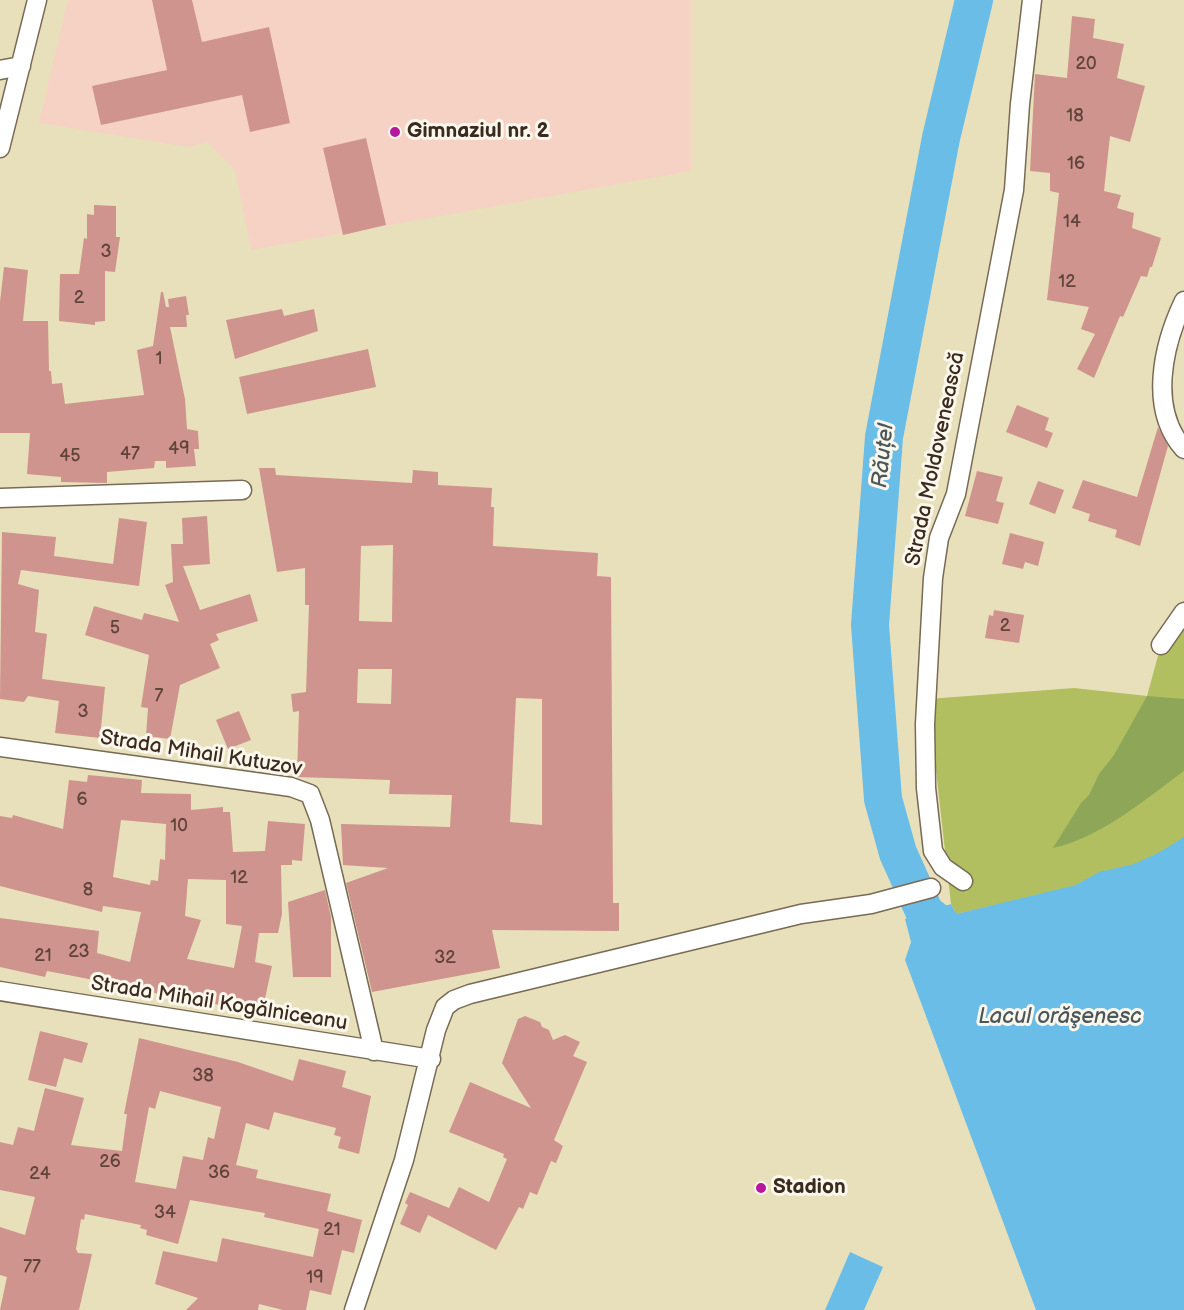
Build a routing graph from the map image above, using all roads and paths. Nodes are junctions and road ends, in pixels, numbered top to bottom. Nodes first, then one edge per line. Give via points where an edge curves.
1 (37, 0) edge
2 (1032, 0) edge
3 (21, 66) junction
4 (0, 70) edge
5 (0, 148) edge
6 (1184, 301) edge
7 (1184, 449) edge
8 (242, 490) dead end
9 (0, 498) edge
10 (1184, 612) edge
11 (1161, 645) dead end
12 (0, 747) edge
13 (963, 881) dead end
14 (931, 888) dead end
15 (0, 991) edge
16 (374, 1051) junction
17 (431, 1059) junction
18 (354, 1310) edge

1 - 3 street
2 - 13 street, Strada Moldovenească via 1011,211 956,494 939,538 933,578 925,724 929,826 933,851 944,867
3 - 4 street
3 - 5 street
6 - 7 street via 1166,352 1163,387 1166,415
8 - 9 street
10 - 11 street
12 - 16 street, Strada Mihail Kutuzov via 291,788 310,794 320,820
14 - 17 street via 891,900 801,914 454,1000 445,1007 436,1030
15 - 16 street, Strada Mihail Kogălniceanu
16 - 17 street, Strada Mihail Kogălniceanu
17 - 18 street via 404,1160

